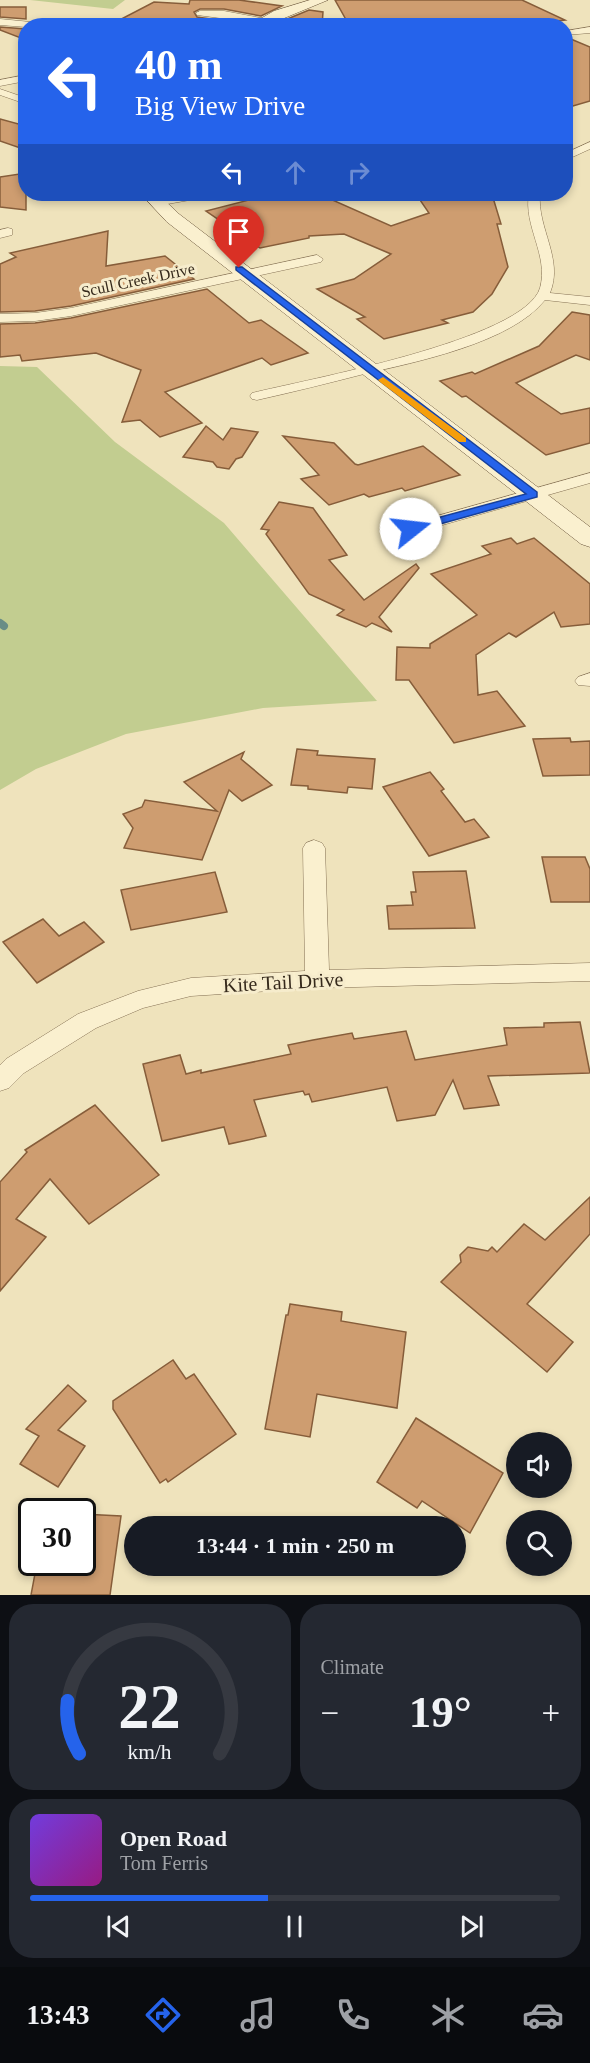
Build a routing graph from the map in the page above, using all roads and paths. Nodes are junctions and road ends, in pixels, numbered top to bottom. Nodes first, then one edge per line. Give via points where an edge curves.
1 (322, 0) edge
2 (200, 13) dead end
3 (240, 18) edge
4 (273, 18) edge
5 (0, 22) edge
6 (18, 24) edge
7 (590, 30) edge
8 (573, 32) edge
9 (18, 80) edge
10 (0, 83) edge
11 (0, 92) edge
12 (18, 98) edge
13 (590, 145) edge
14 (573, 154) edge
15 (157, 201) edge
16 (533, 201) edge
17 (317, 259) dead end
18 (246, 274) junction
19 (542, 296) junction
20 (590, 301) edge
21 (0, 318) edge
22 (368, 369) junction
23 (257, 396) dead end
24 (590, 477) edge
25 (534, 495) junction
26 (411, 529) dead end
27 (590, 539) edge
28 (314, 848) dead end
29 (590, 972) edge
30 (317, 979) junction
31 (0, 1081) edge

1 - 4 street
2 - 3 street
5 - 6 street
7 - 8 street
9 - 10 street
11 - 12 street
13 - 14 street
15 - 18 street
16 - 19 street via 531,209 548,265
17 - 18 street, Scull Creek Drive
18 - 21 street, Scull Creek Drive via 71,312
18 - 22 street
19 - 20 street
19 - 22 street via 520,316 462,343
22 - 23 street
22 - 25 street
24 - 25 street
25 - 26 street
25 - 27 street
28 - 30 street
29 - 30 street, Kite Tail Drive
30 - 31 street, Kite Tail Drive via 191,987 138,1000 87,1021 15,1066

